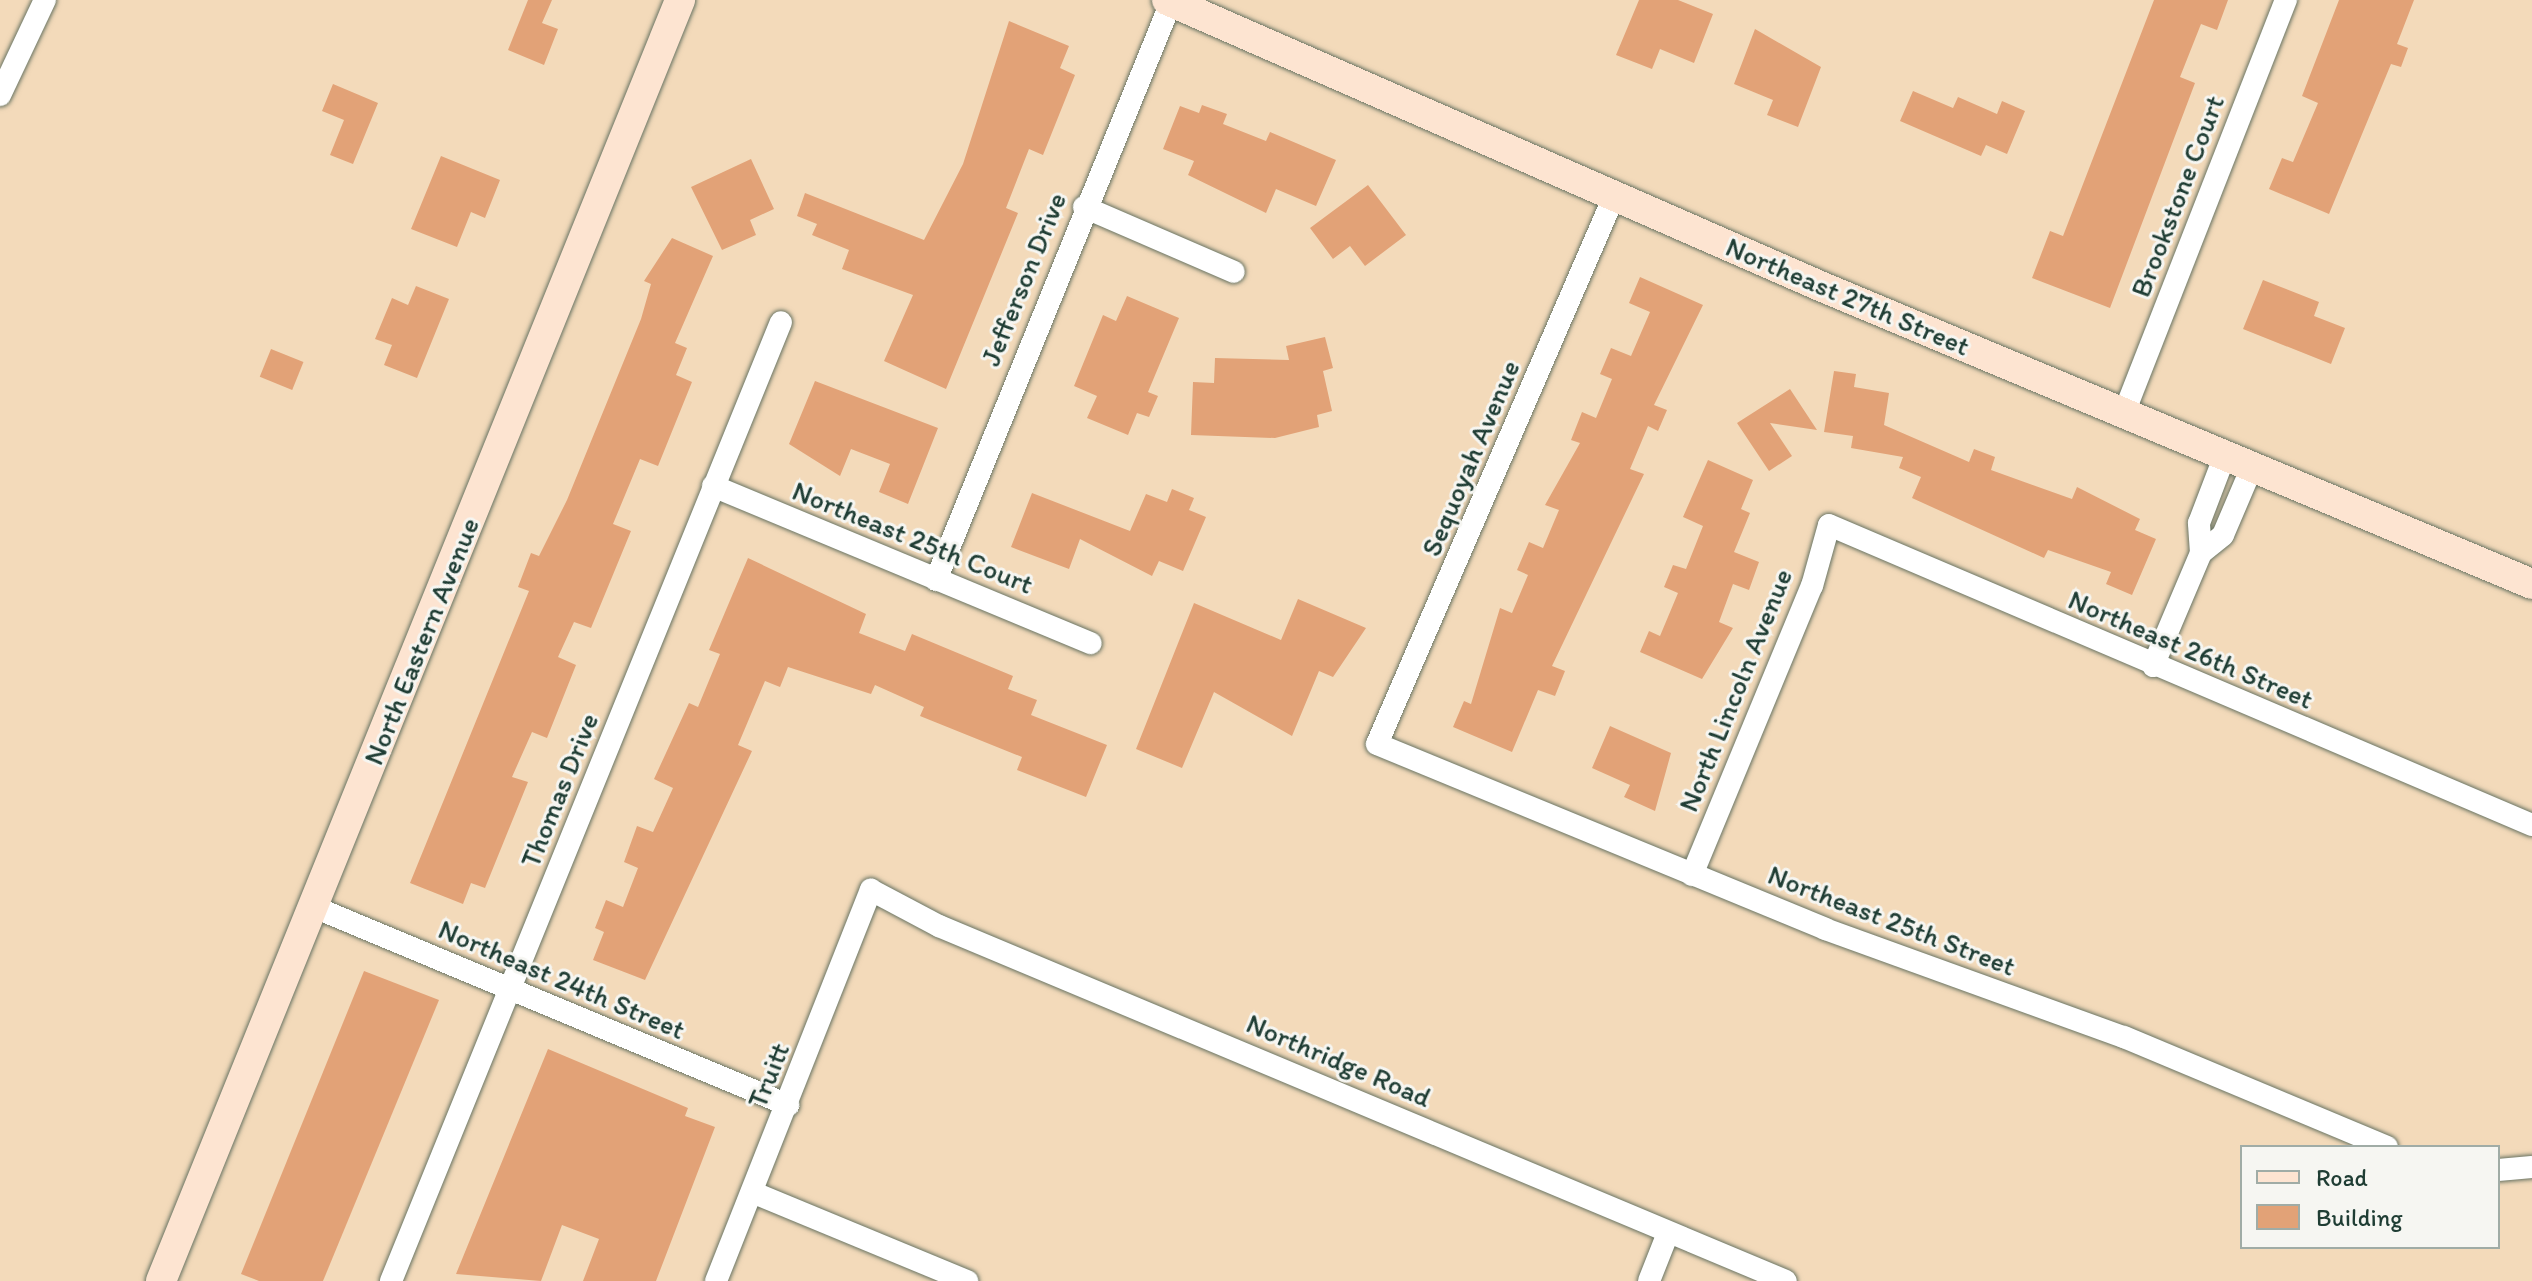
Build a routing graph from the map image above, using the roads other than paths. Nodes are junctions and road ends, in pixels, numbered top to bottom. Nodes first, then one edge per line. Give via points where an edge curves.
1 (45, 0) edge
2 (680, 0) edge
3 (2286, 0) edge
4 (1169, 1) edge
5 (0, 95) edge
6 (1615, 194) junction
7 (1084, 207) junction
8 (1234, 272) dead end
9 (781, 322) dead end
10 (2124, 413) junction
11 (2239, 461) junction
12 (713, 486) junction
13 (1829, 525) joint
14 (936, 580) junction
15 (2532, 584) edge
16 (1091, 643) dead end
17 (2153, 666) junction
18 (1377, 744) joint
19 (2532, 825) edge
20 (1692, 875) junction
21 (871, 890) joint
22 (314, 907) junction
23 (511, 991) junction
24 (788, 1105) junction
25 (2382, 1145) edge
26 (2532, 1167) edge
27 (2500, 1170) edge
28 (752, 1192) junction
29 (1668, 1233) junction
30 (161, 1281) edge
31 (391, 1281) edge
32 (716, 1281) edge
33 (967, 1281) edge
34 (1649, 1281) edge
35 (1786, 1281) edge

1 - 5 street
2 - 22 street, North Eastern Avenue
3 - 10 street, Brookstone Court
4 - 6 street, Northeast 27th Street
4 - 7 street, Jefferson Drive
6 - 10 street, Northeast 27th Street
6 - 18 street, Sequoyah Avenue
7 - 8 street
7 - 14 street, Jefferson Drive
9 - 12 street, Thomas Drive
10 - 11 street, Northeast 27th Street
11 - 15 street, Northeast 27th Street
11 - 17 street via 2199,523 2201,553
12 - 14 street, Northeast 25th Court
12 - 23 street, Thomas Drive
13 - 17 street, Northeast 26th Street
13 - 20 street, North Lincoln Avenue via 1812,586
14 - 16 street, Northeast 25th Court
17 - 19 street, Northeast 26th Street
18 - 20 street, Northeast 25th Street
20 - 25 street, Northeast 25th Street via 2124,1037
21 - 24 street, Truitt
21 - 29 street, Northridge Road via 939,926
22 - 23 street, Northeast 24th Street
22 - 30 street, North Eastern Avenue
23 - 24 street, Northeast 24th Street
23 - 31 street, Thomas Drive
24 - 28 street, Truitt
26 - 27 street
28 - 32 street, Truitt
28 - 33 street
29 - 34 street
29 - 35 street, Northridge Road

